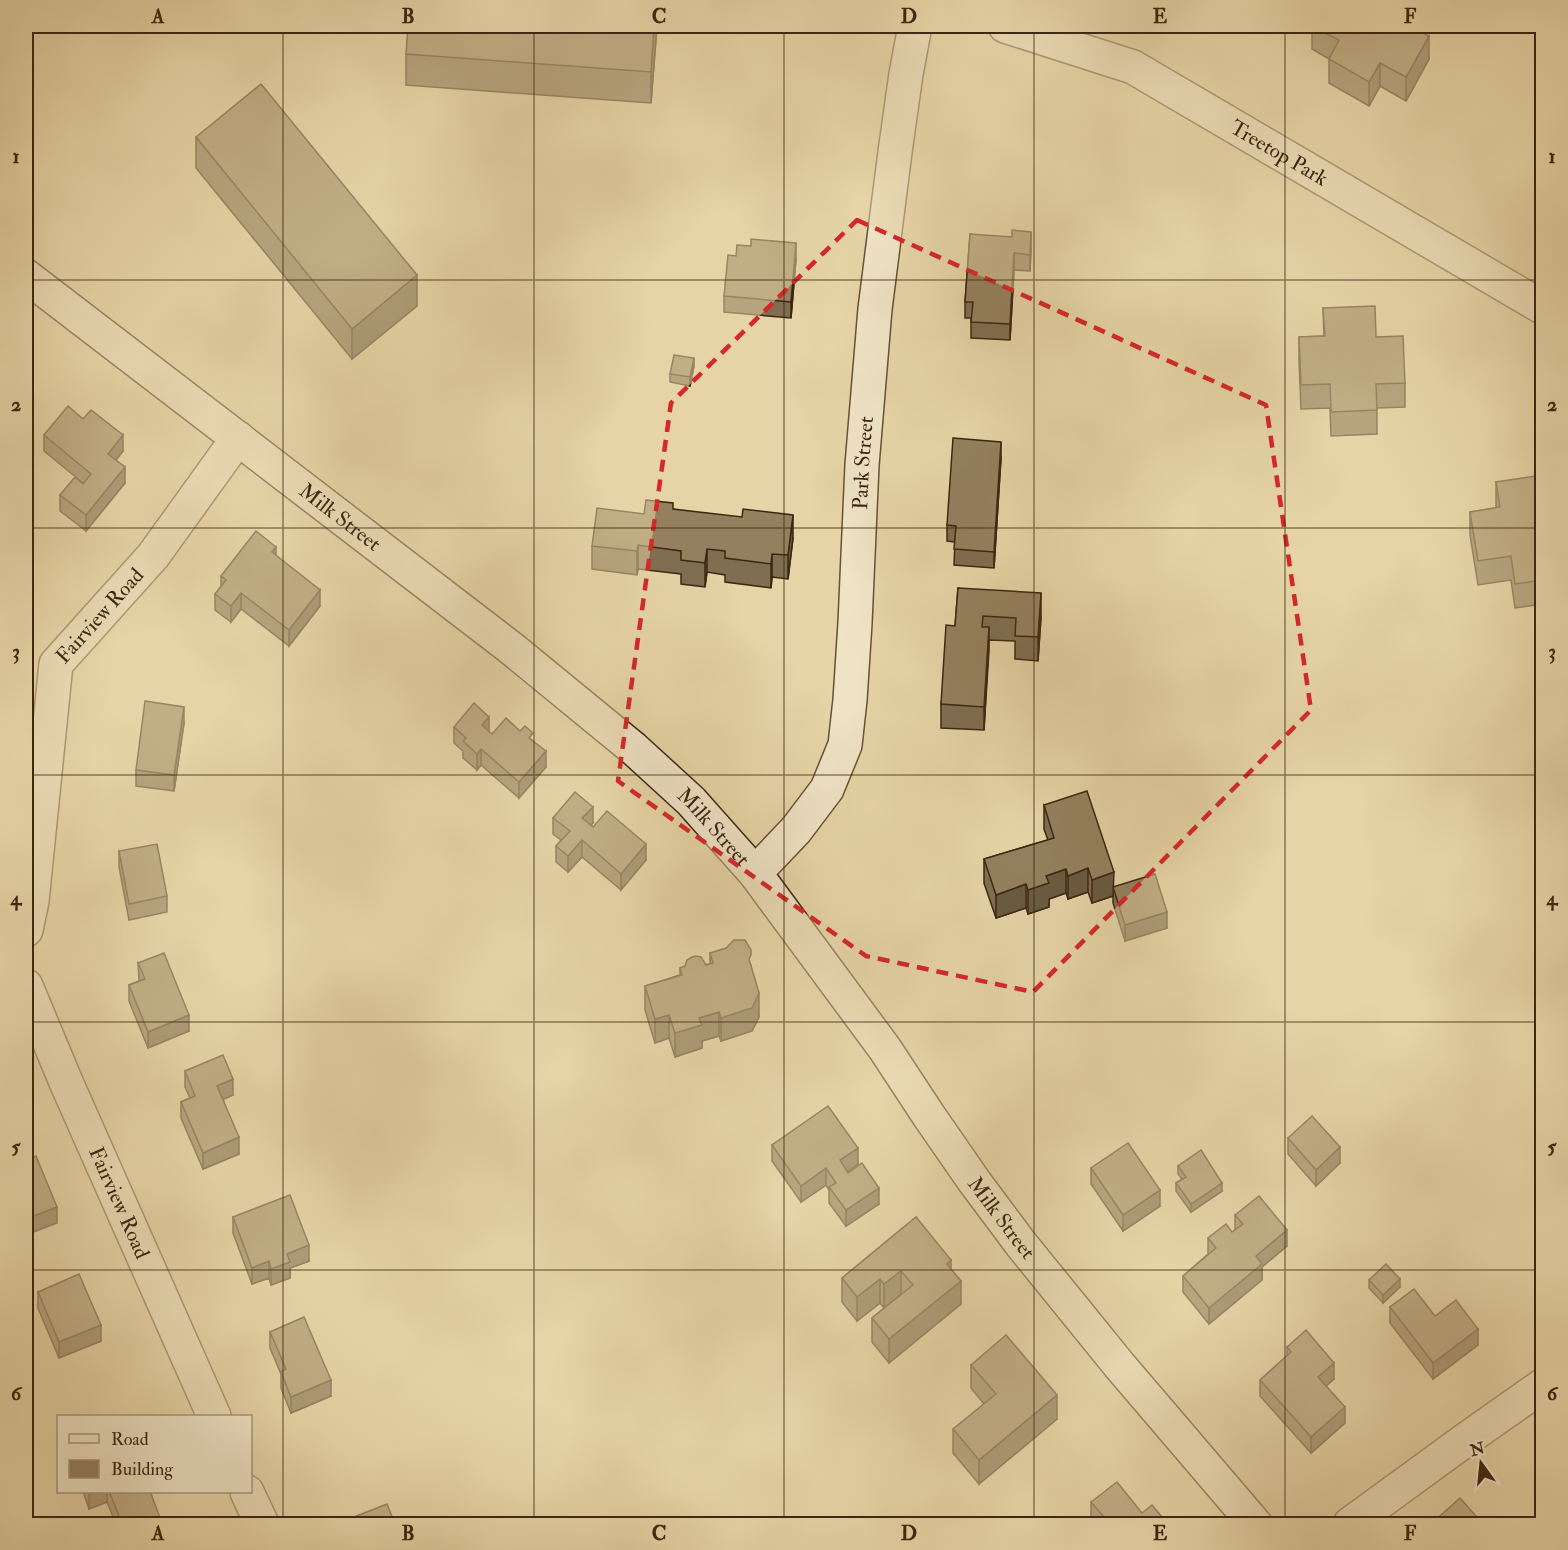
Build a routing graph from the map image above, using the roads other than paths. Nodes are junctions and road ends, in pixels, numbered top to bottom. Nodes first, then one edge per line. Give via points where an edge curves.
1 (915, 26) edge
2 (1005, 26) edge
3 (26, 276) edge
4 (1542, 307) edge
5 (238, 438) junction
6 (56, 664) junction
7 (26, 698) edge
8 (755, 873) junction
9 (26, 930) edge
10 (26, 986) edge
11 (1542, 1386) edge
12 (214, 1415) edge
13 (248, 1493) edge
14 (262, 1524) edge
15 (1255, 1524) edge
16 (1350, 1524) edge

1 - 8 street, Park Street via 875,309 845,745 827,789 796,830
2 - 4 street, Treetop Park via 1133,67
3 - 5 street, Milk Street
5 - 6 street, Fairview Road via 153,556
5 - 8 street, Milk Street via 573,697 691,801
6 - 7 street
6 - 9 street, Fairview Road
8 - 15 street, Milk Street via 885,1049 1021,1244
10 - 12 street, Fairview Road
11 - 16 street
13 - 14 street

